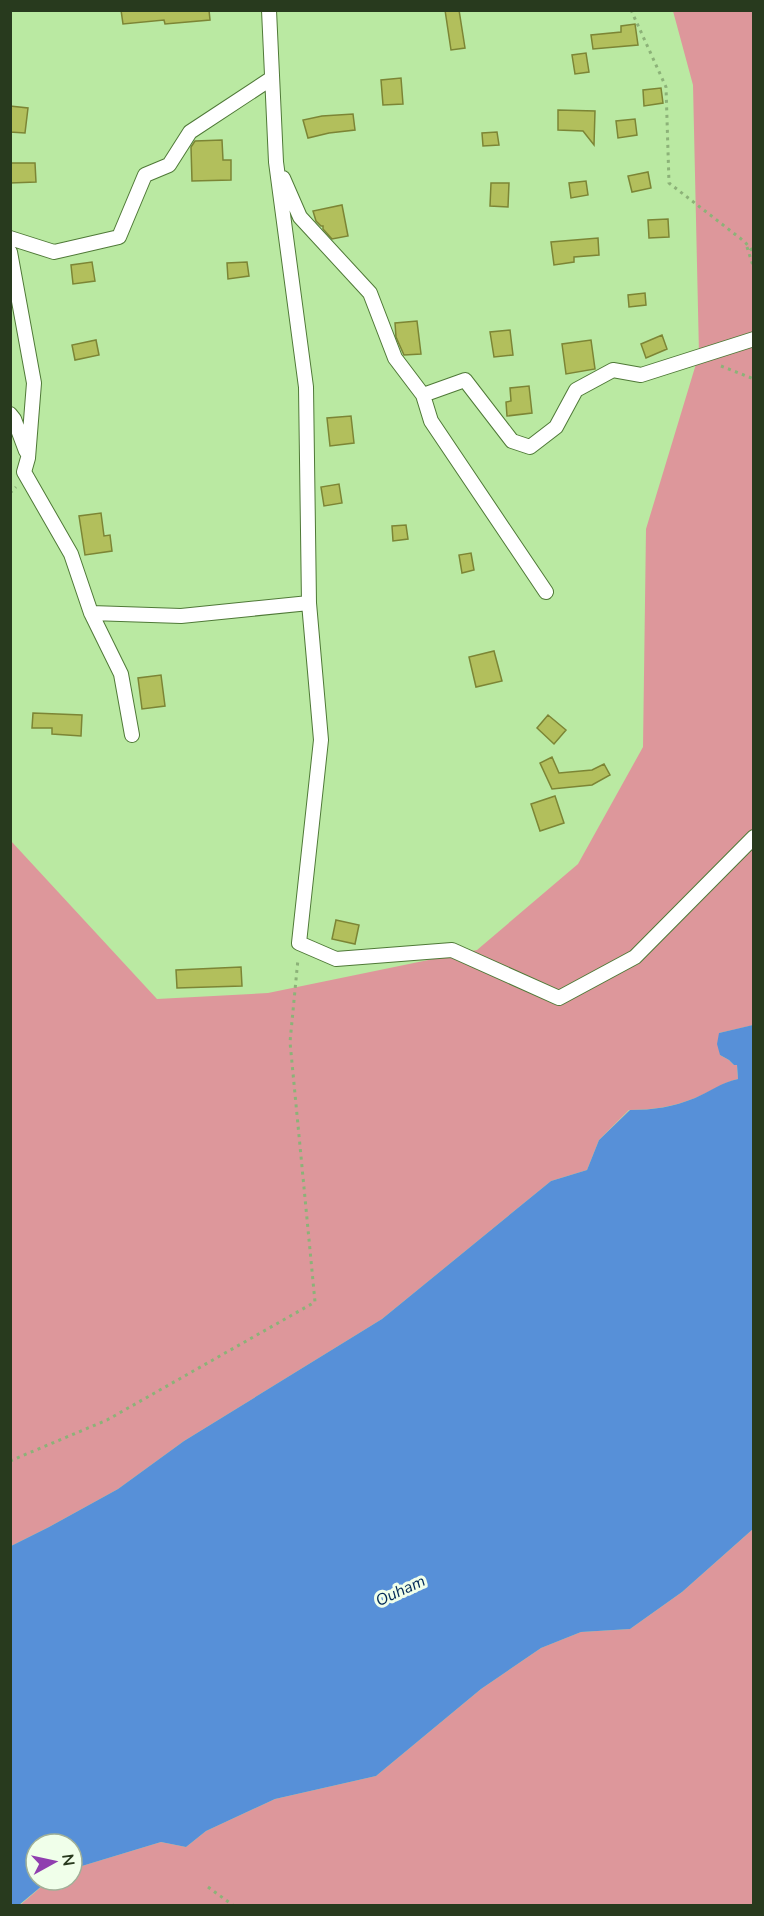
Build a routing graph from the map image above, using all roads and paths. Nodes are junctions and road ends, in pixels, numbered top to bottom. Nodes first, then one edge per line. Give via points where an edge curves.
1 (269, 10) edge
2 (631, 10) edge
3 (272, 78) junction
4 (276, 162) junction
5 (10, 238) edge
6 (746, 242) junction
7 (10, 252) edge
8 (753, 253) edge
9 (753, 269) edge
10 (753, 339) edge
11 (705, 354) junction
12 (753, 379) edge
13 (423, 395) junction
14 (10, 414) edge
15 (28, 458) junction
16 (546, 592) dead end
17 (309, 603) junction
18 (91, 613) junction
19 (132, 735) dead end
20 (753, 837) edge
21 (299, 943) junction
22 (10, 1461) edge
23 (208, 1887) dead end
24 (234, 1905) edge

1 - 3 street
2 - 6 path via 666,87 669,183
3 - 4 street
3 - 5 street via 190,132 169,165 145,175 119,237 54,252
4 - 13 street via 300,217 370,293 395,358
4 - 17 street via 306,387
6 - 8 path
6 - 9 path
7 - 15 street via 34,383
10 - 11 street
11 - 12 path via 723,367
11 - 13 street via 641,375 613,370 576,390 556,427 530,447 512,441 465,380
13 - 16 street via 431,421
14 - 15 street
15 - 18 street via 24,472 71,554
17 - 18 street via 181,616
17 - 21 street via 321,740
18 - 19 street via 121,674
20 - 21 street via 635,957 560,998 452,950 336,959
21 - 22 path via 290,1042 315,1302 107,1420
23 - 24 path

